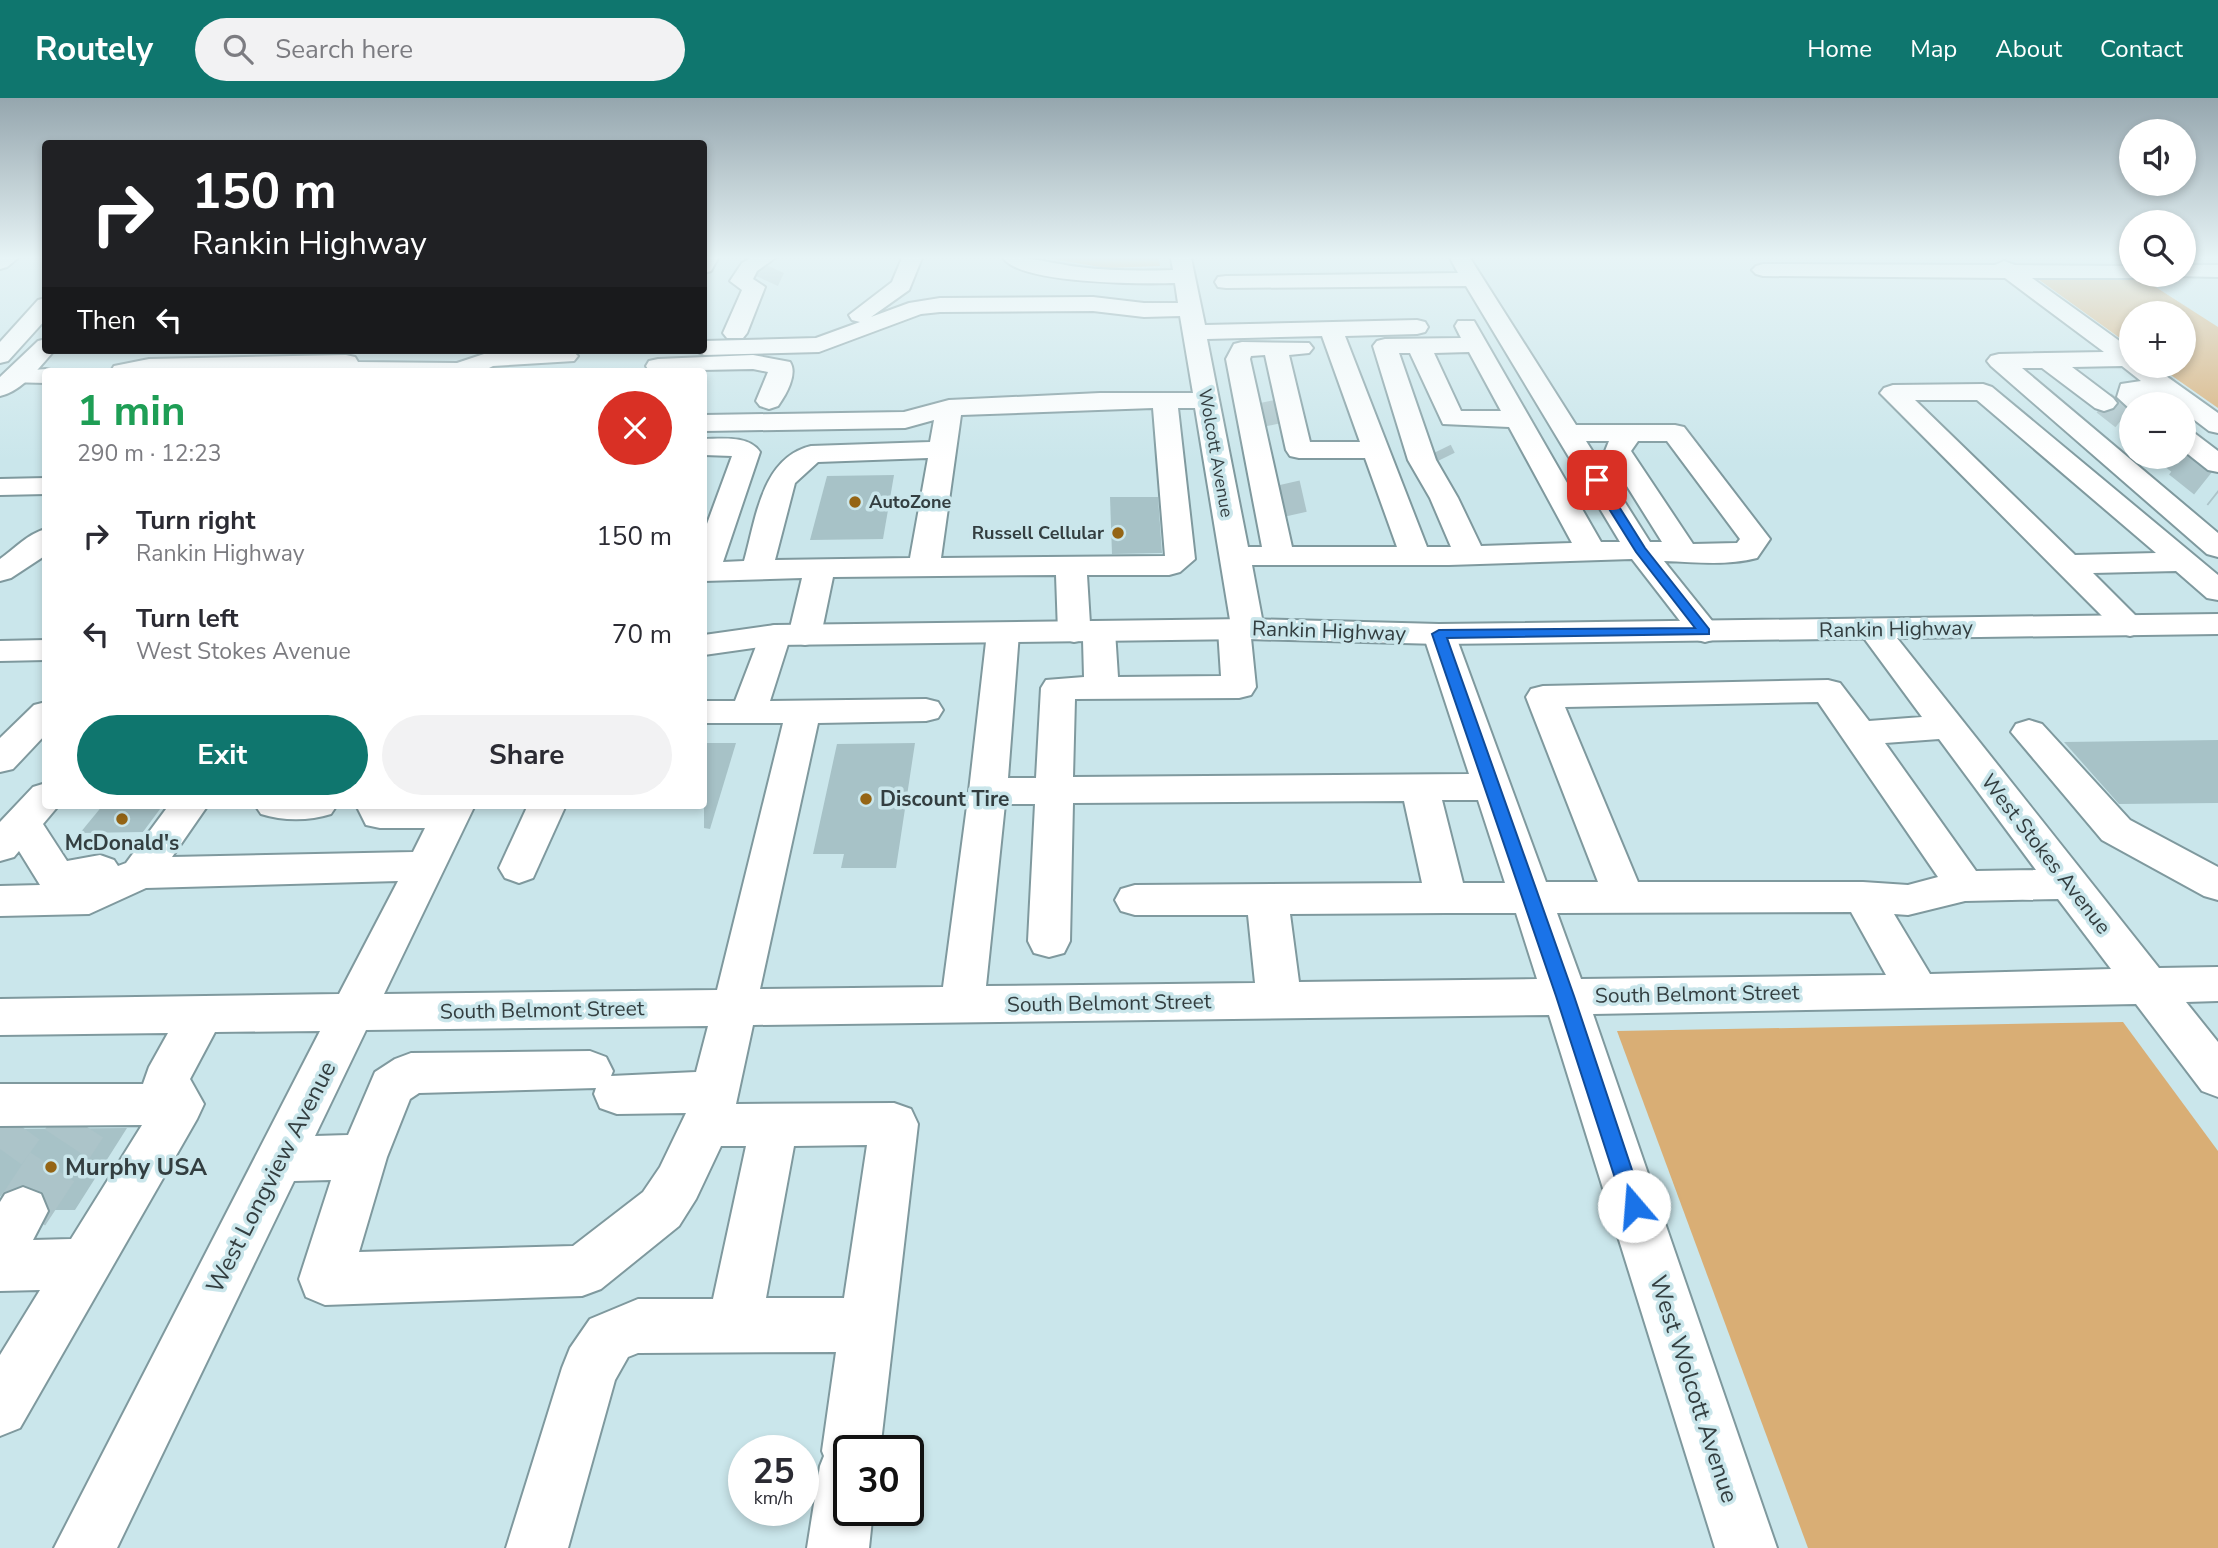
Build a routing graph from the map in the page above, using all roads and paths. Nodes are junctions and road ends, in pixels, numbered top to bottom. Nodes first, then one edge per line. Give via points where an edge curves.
1 (27, 326) edge
2 (738, 326) edge
3 (835, 326) edge
4 (870, 326) edge
5 (1193, 326) edge
6 (1234, 326) edge
7 (1503, 326) joint
8 (2083, 326) edge
9 (734, 333) junction
10 (707, 334) edge
11 (1471, 336) junction
12 (1334, 339) junction
13 (1419, 346) junction
14 (707, 348) edge
15 (1264, 349) junction
16 (42, 350) edge
17 (2119, 352) edge
18 (120, 354) edge
19 (379, 354) edge
20 (555, 354) edge
21 (567, 354) edge
22 (0, 356) edge
23 (2047, 360) junction
24 (202, 362) edge
25 (659, 362) edge
26 (2119, 362) tunnel mouth
27 (355, 365) edge
28 (108, 368) edge
29 (139, 368) edge
30 (425, 368) edge
31 (474, 368) edge
32 (543, 368) edge
33 (42, 377) edge
34 (2153, 378) edge
35 (1395, 380) junction
36 (8, 383) edge
37 (2164, 386) junction
38 (2130, 392) edge
39 (1165, 400) junction
40 (1207, 400) junction
41 (769, 401) junction
42 (707, 402) edge
43 (2104, 403) tunnel mouth
44 (949, 408) junction
45 (707, 423) edge
46 (2218, 425) edge
47 (1522, 427) junction
48 (1569, 433) junction
49 (1631, 433) junction
50 (1492, 444) dead end
51 (707, 447) edge
52 (2196, 447) edge
53 (942, 450) junction
54 (1376, 450) junction
55 (2218, 464) edge
56 (707, 468) edge
57 (741, 468) junction
58 (1219, 470) junction
59 (1172, 472) junction
60 (1284, 484) tunnel mouth
61 (42, 486) edge
62 (0, 487) edge
63 (1438, 488) junction
64 (0, 498) edge
65 (42, 498) edge
66 (42, 546) edge
67 (1292, 547) junction
68 (2218, 548) edge
69 (0, 550) edge
70 (1640, 550) junction
71 (1682, 551) junction
72 (1592, 552) junction
73 (1470, 555) junction
74 (1235, 556) junction
75 (1415, 556) junction
76 (2184, 562) junction
77 (707, 564) edge
78 (2067, 564) junction
79 (1071, 566) junction
80 (924, 567) junction
81 (820, 568) junction
82 (757, 570) junction
83 (0, 572) edge
84 (707, 572) edge
85 (2218, 591) edge
86 (707, 624) edge
87 (2218, 624) edge
88 (2130, 626) junction
89 (0, 627) edge
90 (42, 627) edge
91 (1241, 629) junction
92 (1874, 630) junction
93 (1086, 631) junction
94 (1705, 632) junction
95 (1003, 633) junction
96 (1439, 634) junction
97 (790, 635) junction
98 (707, 645) edge
99 (42, 650) edge
100 (0, 651) edge
101 (42, 659) edge
102 (0, 660) edge
103 (1101, 687) junction
104 (926, 710) dead end
105 (707, 712) edge
106 (749, 712) junction
107 (803, 712) junction
108 (42, 717) edge
109 (1949, 727) junction
110 (2029, 732) dead end
111 (1859, 733) junction
112 (0, 760) edge
113 (1491, 787) junction
114 (1420, 789) junction
115 (988, 791) junction
116 (1054, 791) junction
117 (171, 809) edge
118 (186, 809) edge
119 (377, 809) edge
120 (545, 809) edge
121 (453, 810) edge
122 (22, 822) edge
123 (425, 866) junction
124 (519, 868) dead end
125 (140, 873) junction
126 (2069, 884) junction
127 (2218, 885) edge
128 (1965, 886) junction
129 (1863, 897) junction
130 (1267, 898) junction
131 (1446, 898) junction
132 (1624, 898) junction
133 (1530, 899) junction
134 (1135, 900) dead end
135 (0, 901) edge
136 (1049, 942) dead end
137 (2147, 984) junction
138 (2218, 984) edge
139 (1918, 992) junction
140 (1565, 996) junction
141 (1279, 1000) junction
142 (962, 1006) junction
143 (734, 1007) junction
144 (576, 1010) junction
145 (353, 1014) junction
146 (202, 1015) junction
147 (0, 1017) edge
148 (2218, 1077) edge
149 (587, 1079) junction
150 (180, 1104) junction
151 (711, 1108) junction
152 (16, 1111) edge
153 (774, 1125) junction
154 (363, 1157) junction
155 (280, 1159) junction
156 (85, 1264) junction
157 (0, 1266) edge
158 (867, 1325) junction
159 (734, 1326) junction
160 (0, 1408) edge
161 (853, 1435) edge
162 (841, 1526) edge
163 (85, 1548) edge
164 (537, 1548) edge
165 (838, 1548) edge
166 (1746, 1548) edge

1 - 22 main road
2 - 9 main road
3 - 9 main road via 812,334
4 - 14 main road via 819,345
5 - 40 main road, Wolcott Avenue
6 - 12 main road
7 - 11 main road
7 - 48 main road
8 - 17 main road
9 - 10 main road
11 - 12 main road
11 - 13 main road
11 - 47 main road
12 - 15 main road
12 - 54 main road
13 - 35 main road via 1385,346
13 - 47 main road via 1452,419
15 - 54 main road via 1299,450
15 - 60 main road via 1268,414
15 - 67 main road via 1242,349 1238,359
16 - 36 main road
18 - 28 main road
19 - 27 main road
20 - 31 main road via 489,359
21 - 32 main road via 562,362
23 - 26 main road
23 - 43 main road
23 - 68 main road via 1999,361
24 - 27 main road
24 - 29 main road
25 - 41 main road via 754,362 780,368
27 - 30 main road
33 - 36 main road
34 - 37 main road
35 - 63 main road via 1422,460
35 - 63 main road via 1415,393 1442,454
37 - 38 main road
37 - 46 main road
39 - 40 main road
39 - 44 main road
39 - 59 main road
40 - 58 main road, Wolcott Avenue
41 - 42 main road
41 - 44 main road via 881,400
44 - 45 main road via 905,420
44 - 53 main road
47 - 50 main road
47 - 72 main road
48 - 49 main road
48 - 70 main road
49 - 71 main road via 1618,451
49 - 71 main road via 1675,433 1755,539 1746,552
51 - 57 main road via 743,449 747,452
52 - 55 main road
53 - 80 main road
53 - 82 main road via 811,454 781,481
54 - 75 main road
56 - 57 main road
57 - 77 main road
58 - 59 main road
58 - 74 main road, Wolcott Avenue
59 - 79 main road via 1180,559 1169,566
61 - 62 main road
63 - 73 main road
64 - 65 main road
66 - 69 main road
66 - 83 main road
67 - 74 main road
67 - 75 main road
70 - 71 main road
70 - 72 main road
70 - 94 main road
72 - 73 main road
73 - 75 main road
74 - 91 main road, Wolcott Avenue
76 - 78 main road
76 - 78 main road via 1983,392 1893,393
76 - 85 main road
78 - 88 main road
79 - 80 main road
79 - 93 main road
80 - 81 main road
81 - 82 main road
81 - 97 main road
82 - 84 main road
86 - 97 main road, Rankin Highway via 737,624
87 - 88 main road, Rankin Highway
88 - 92 main road, Rankin Highway
89 - 90 main road
91 - 93 main road, Rankin Highway
91 - 96 main road, Rankin Highway
91 - 103 main road, Wolcott Avenue via 1239,687
92 - 94 main road, Rankin Highway
92 - 109 main road, West Stokes Avenue
93 - 95 main road, Rankin Highway
93 - 103 main road
94 - 96 main road, Rankin Highway
95 - 97 main road, Rankin Highway
95 - 115 main road
96 - 113 main road, West Wolcott Avenue
97 - 98 main road, Rankin Highway
97 - 106 main road
99 - 100 main road
101 - 102 main road
103 - 116 main road via 1058,688
104 - 107 main road
105 - 106 main road
106 - 107 main road
107 - 143 main road
108 - 112 main road
109 - 111 main road
109 - 126 main road, West Stokes Avenue
110 - 127 main road via 2116,830
111 - 128 main road
111 - 132 main road via 1828,691 1543,697
113 - 114 main road
113 - 133 main road, West Wolcott Avenue
114 - 116 main road
114 - 131 main road
115 - 116 main road
115 - 142 main road
116 - 136 main road
117 - 122 main road via 124,865 57,878
118 - 125 main road
119 - 121 main road via 380,815
120 - 124 main road
121 - 123 main road, West Longview Avenue
123 - 125 main road
123 - 145 main road, West Longview Avenue
125 - 135 main road via 89,898
126 - 128 main road
126 - 137 main road, West Stokes Avenue
128 - 129 main road via 1908,900
129 - 132 main road
129 - 139 main road
130 - 131 main road
130 - 134 main road
130 - 141 main road
131 - 133 main road
132 - 133 main road
133 - 140 main road, West Wolcott Avenue
137 - 138 main road, South Belmont Street
137 - 139 main road, South Belmont Street
137 - 148 main road, West Stokes Avenue
139 - 140 main road, South Belmont Street
140 - 141 main road, South Belmont Street
140 - 166 main road, West Wolcott Avenue
141 - 142 main road, South Belmont Street
142 - 143 main road, South Belmont Street
143 - 144 main road, South Belmont Street
143 - 151 main road
144 - 145 main road, South Belmont Street
144 - 149 main road
145 - 146 main road, South Belmont Street
145 - 155 main road, West Longview Avenue
146 - 147 main road, South Belmont Street
146 - 150 main road via 165,1081
149 - 151 main road
149 - 154 main road via 411,1073 392,1086
150 - 152 main road via 88,1114
150 - 156 main road
151 - 153 main road
151 - 154 main road via 661,1209 583,1271 325,1279
153 - 158 main road via 894,1124
153 - 159 main road
154 - 155 main road
155 - 163 main road, West Longview Avenue
156 - 157 main road
156 - 160 main road
158 - 159 main road
158 - 161 main road
159 - 164 main road via 638,1326 609,1338 590,1368
162 - 165 main road

